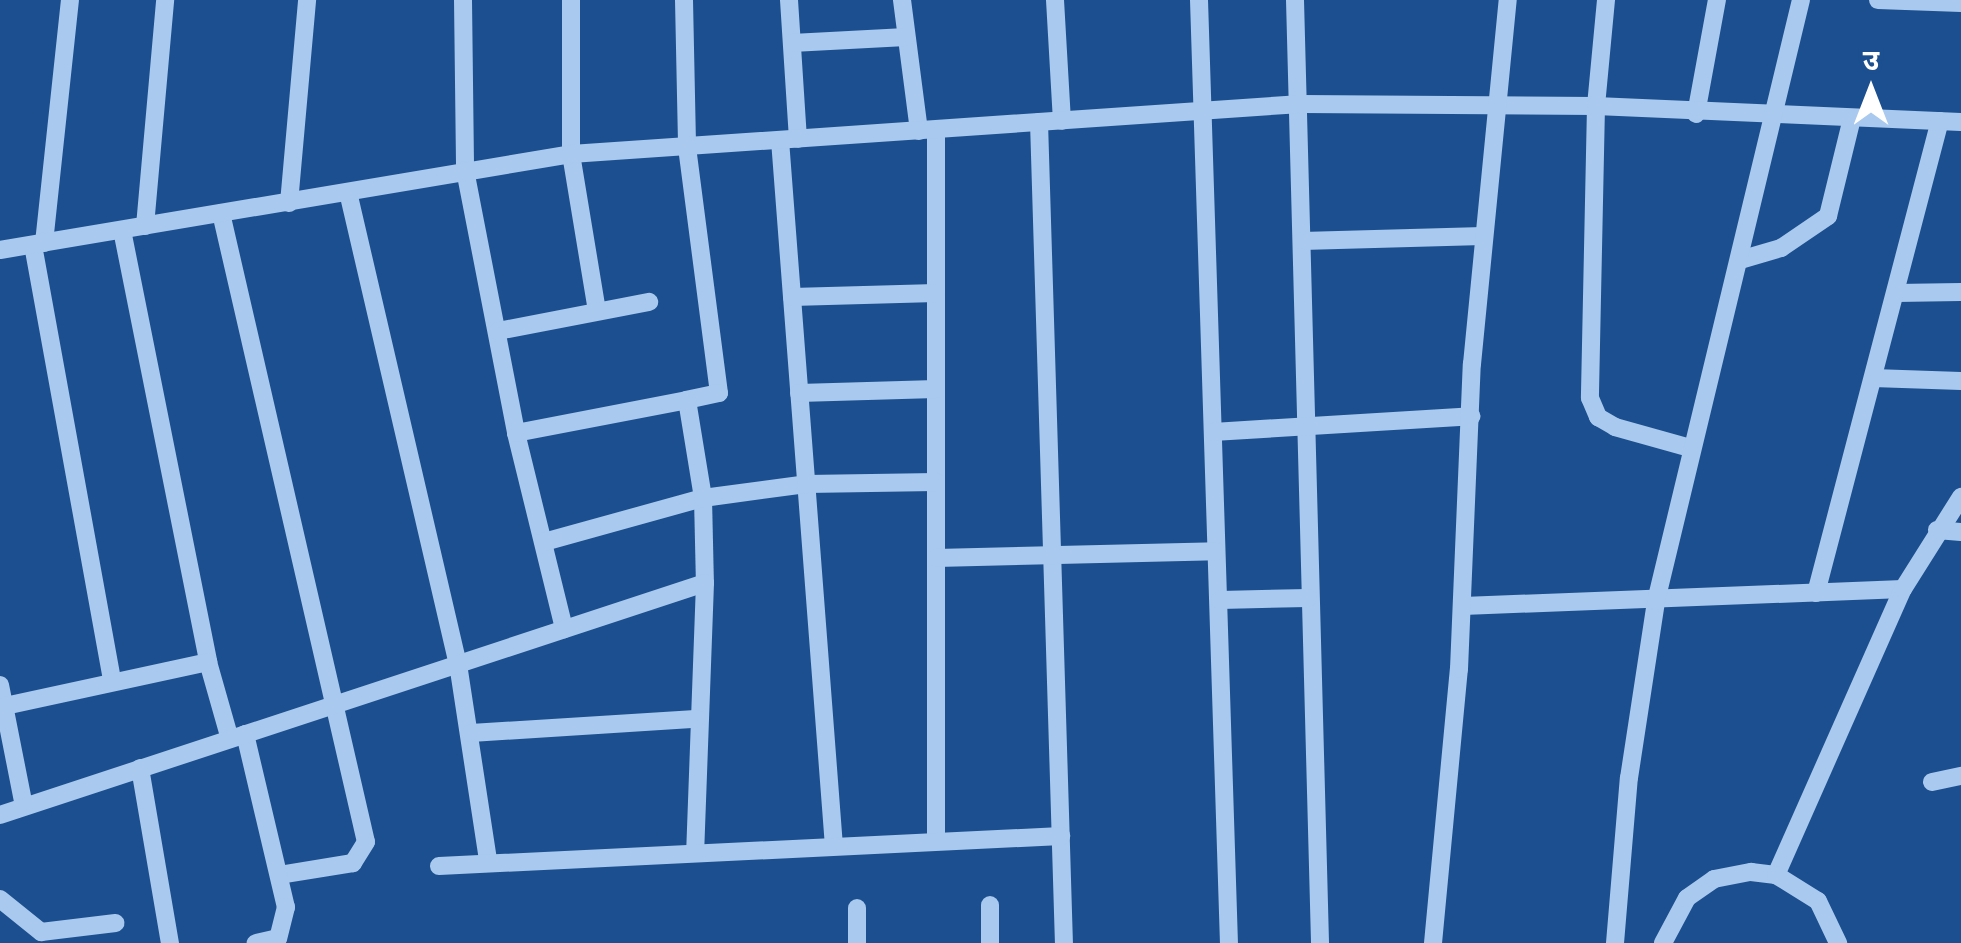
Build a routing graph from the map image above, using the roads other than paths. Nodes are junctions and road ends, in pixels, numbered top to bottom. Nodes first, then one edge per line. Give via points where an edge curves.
1 (70, 0) edge
2 (165, 0) edge
3 (307, 0) edge
4 (463, 0) edge
5 (571, 0) edge
6 (684, 0) edge
7 (790, 0) edge
8 (902, 0) edge
9 (1055, 0) edge
10 (1199, 0) edge
11 (1296, 0) edge
12 (1508, 0) edge
13 (1606, 0) edge
14 (1717, 0) edge
15 (1801, 0) edge
16 (1878, 0) edge
17 (1961, 3) edge
18 (906, 37) junction
19 (792, 43) junction
20 (1300, 104) junction
21 (1502, 105) junction
22 (1596, 106) junction
23 (1202, 111) junction
24 (1696, 114) junction
25 (1774, 115) junction
26 (1852, 118) junction
27 (1062, 121) junction
28 (1039, 122) junction
29 (1940, 122) junction
30 (1961, 122) edge
31 (928, 130) junction
32 (789, 140) junction
33 (686, 146) junction
34 (571, 154) junction
35 (465, 170) junction
36 (348, 192) junction
37 (289, 202) junction
38 (221, 213) junction
39 (145, 226) junction
40 (122, 230) junction
41 (1483, 236) junction
42 (1302, 240) junction
43 (38, 244) junction
44 (0, 250) edge
45 (1740, 260) junction
46 (1961, 292) edge
47 (936, 293) junction
48 (1896, 293) junction
49 (792, 297) junction
50 (649, 302) dead end
51 (597, 310) junction
52 (498, 330) junction
53 (1873, 378) junction
54 (1961, 381) edge
55 (936, 388) junction
56 (800, 393) junction
57 (688, 400) junction
58 (1472, 416) junction
59 (1305, 426) junction
60 (1212, 432) junction
61 (516, 433) junction
62 (1690, 448) junction
63 (936, 482) junction
64 (806, 484) junction
65 (1961, 496) edge
66 (703, 498) junction
67 (1937, 530) junction
68 (1961, 532) edge
69 (544, 542) junction
70 (1216, 552) junction
71 (1052, 555) junction
72 (936, 558) junction
73 (705, 583) junction
74 (1902, 589) junction
75 (1816, 593) junction
76 (1308, 598) junction
77 (1220, 600) junction
78 (1656, 601) junction
79 (1463, 606) junction
80 (564, 629) junction
81 (208, 662) junction
82 (458, 664) junction
83 (112, 680) junction
84 (0, 685) edge
85 (5, 706) junction
86 (331, 706) junction
87 (696, 719) junction
88 (470, 733) junction
89 (237, 736) junction
90 (140, 768) junction
91 (1961, 776) edge
92 (1932, 782) dead end
93 (24, 806) junction
94 (0, 815) edge
95 (1061, 836) junction
96 (936, 842) junction
97 (834, 846) junction
98 (695, 851) junction
99 (488, 860) junction
100 (439, 866) dead end
101 (280, 875) junction
102 (1776, 876) junction
103 (0, 899) edge
104 (990, 905) dead end
105 (857, 908) dead end
106 (115, 923) dead end
107 (170, 943) edge
108 (256, 943) edge
109 (857, 943) edge
110 (990, 943) edge
111 (1064, 943) edge
112 (1229, 943) edge
113 (1320, 943) edge
114 (1433, 943) edge
115 (1615, 943) edge
116 (1663, 943) edge
117 (1838, 943) edge

1 - 43 street
2 - 39 street
3 - 37 street
4 - 35 street
5 - 34 street
6 - 33 street
7 - 19 street
8 - 18 street
9 - 27 street
10 - 23 street
11 - 20 street
12 - 21 street
13 - 22 street
14 - 24 street
15 - 25 street
16 - 17 street
18 - 19 street
18 - 31 street
19 - 32 street
20 - 21 street
20 - 23 street
20 - 42 street
21 - 22 street
21 - 41 street
22 - 24 street
22 - 62 street via 1590,398 1598,417 1615,427
23 - 27 street
23 - 60 street
24 - 25 street
25 - 26 street
25 - 45 street
26 - 29 street
26 - 45 street via 1828,216 1782,248
27 - 28 street
28 - 31 street
28 - 71 street
29 - 30 street
29 - 48 street
31 - 32 street
31 - 47 street
32 - 33 street
32 - 49 street
33 - 34 street
33 - 57 street via 720,393
34 - 35 street
34 - 51 street
35 - 36 street
35 - 52 street
36 - 37 street
36 - 82 street
37 - 38 street
38 - 39 street
38 - 86 street
39 - 40 street
40 - 43 street
40 - 81 street
41 - 42 street
41 - 58 street
42 - 59 street
43 - 44 street
43 - 83 street
45 - 62 street
46 - 48 street
47 - 49 street
47 - 55 street
48 - 53 street
49 - 56 street
50 - 51 street
51 - 52 street
52 - 61 street
53 - 54 street
53 - 75 street
55 - 56 street
55 - 63 street
56 - 64 street
57 - 61 street
57 - 66 street
58 - 59 street
58 - 79 street
59 - 60 street
59 - 76 street
60 - 70 street
61 - 69 street
62 - 78 street
63 - 64 street
63 - 72 street
64 - 66 street
64 - 97 street
65 - 67 street
66 - 69 street
66 - 73 street
67 - 68 street
67 - 74 street
69 - 80 street
70 - 71 street
70 - 77 street
71 - 72 street
71 - 95 street
72 - 96 street
73 - 80 street
73 - 87 street
74 - 75 street
74 - 102 street
75 - 78 street
76 - 77 street
76 - 113 street
77 - 112 street
78 - 79 street
78 - 115 street
79 - 114 street
80 - 82 street
81 - 83 street
81 - 89 street
82 - 86 street
82 - 88 street
83 - 85 street
84 - 85 street
85 - 93 street
86 - 89 street
86 - 101 street via 366,851 353,864
87 - 88 street
87 - 98 street
88 - 99 street
89 - 90 street
89 - 101 street
90 - 93 street
90 - 107 street
91 - 92 street
93 - 94 street
95 - 96 street
95 - 111 street
96 - 97 street
97 - 98 street
98 - 99 street
99 - 100 street
101 - 108 street via 284,930
102 - 116 street via 1750,872 1714,879 1687,898
102 - 117 street via 1818,901
103 - 106 street via 41,932
104 - 110 street
105 - 109 street

